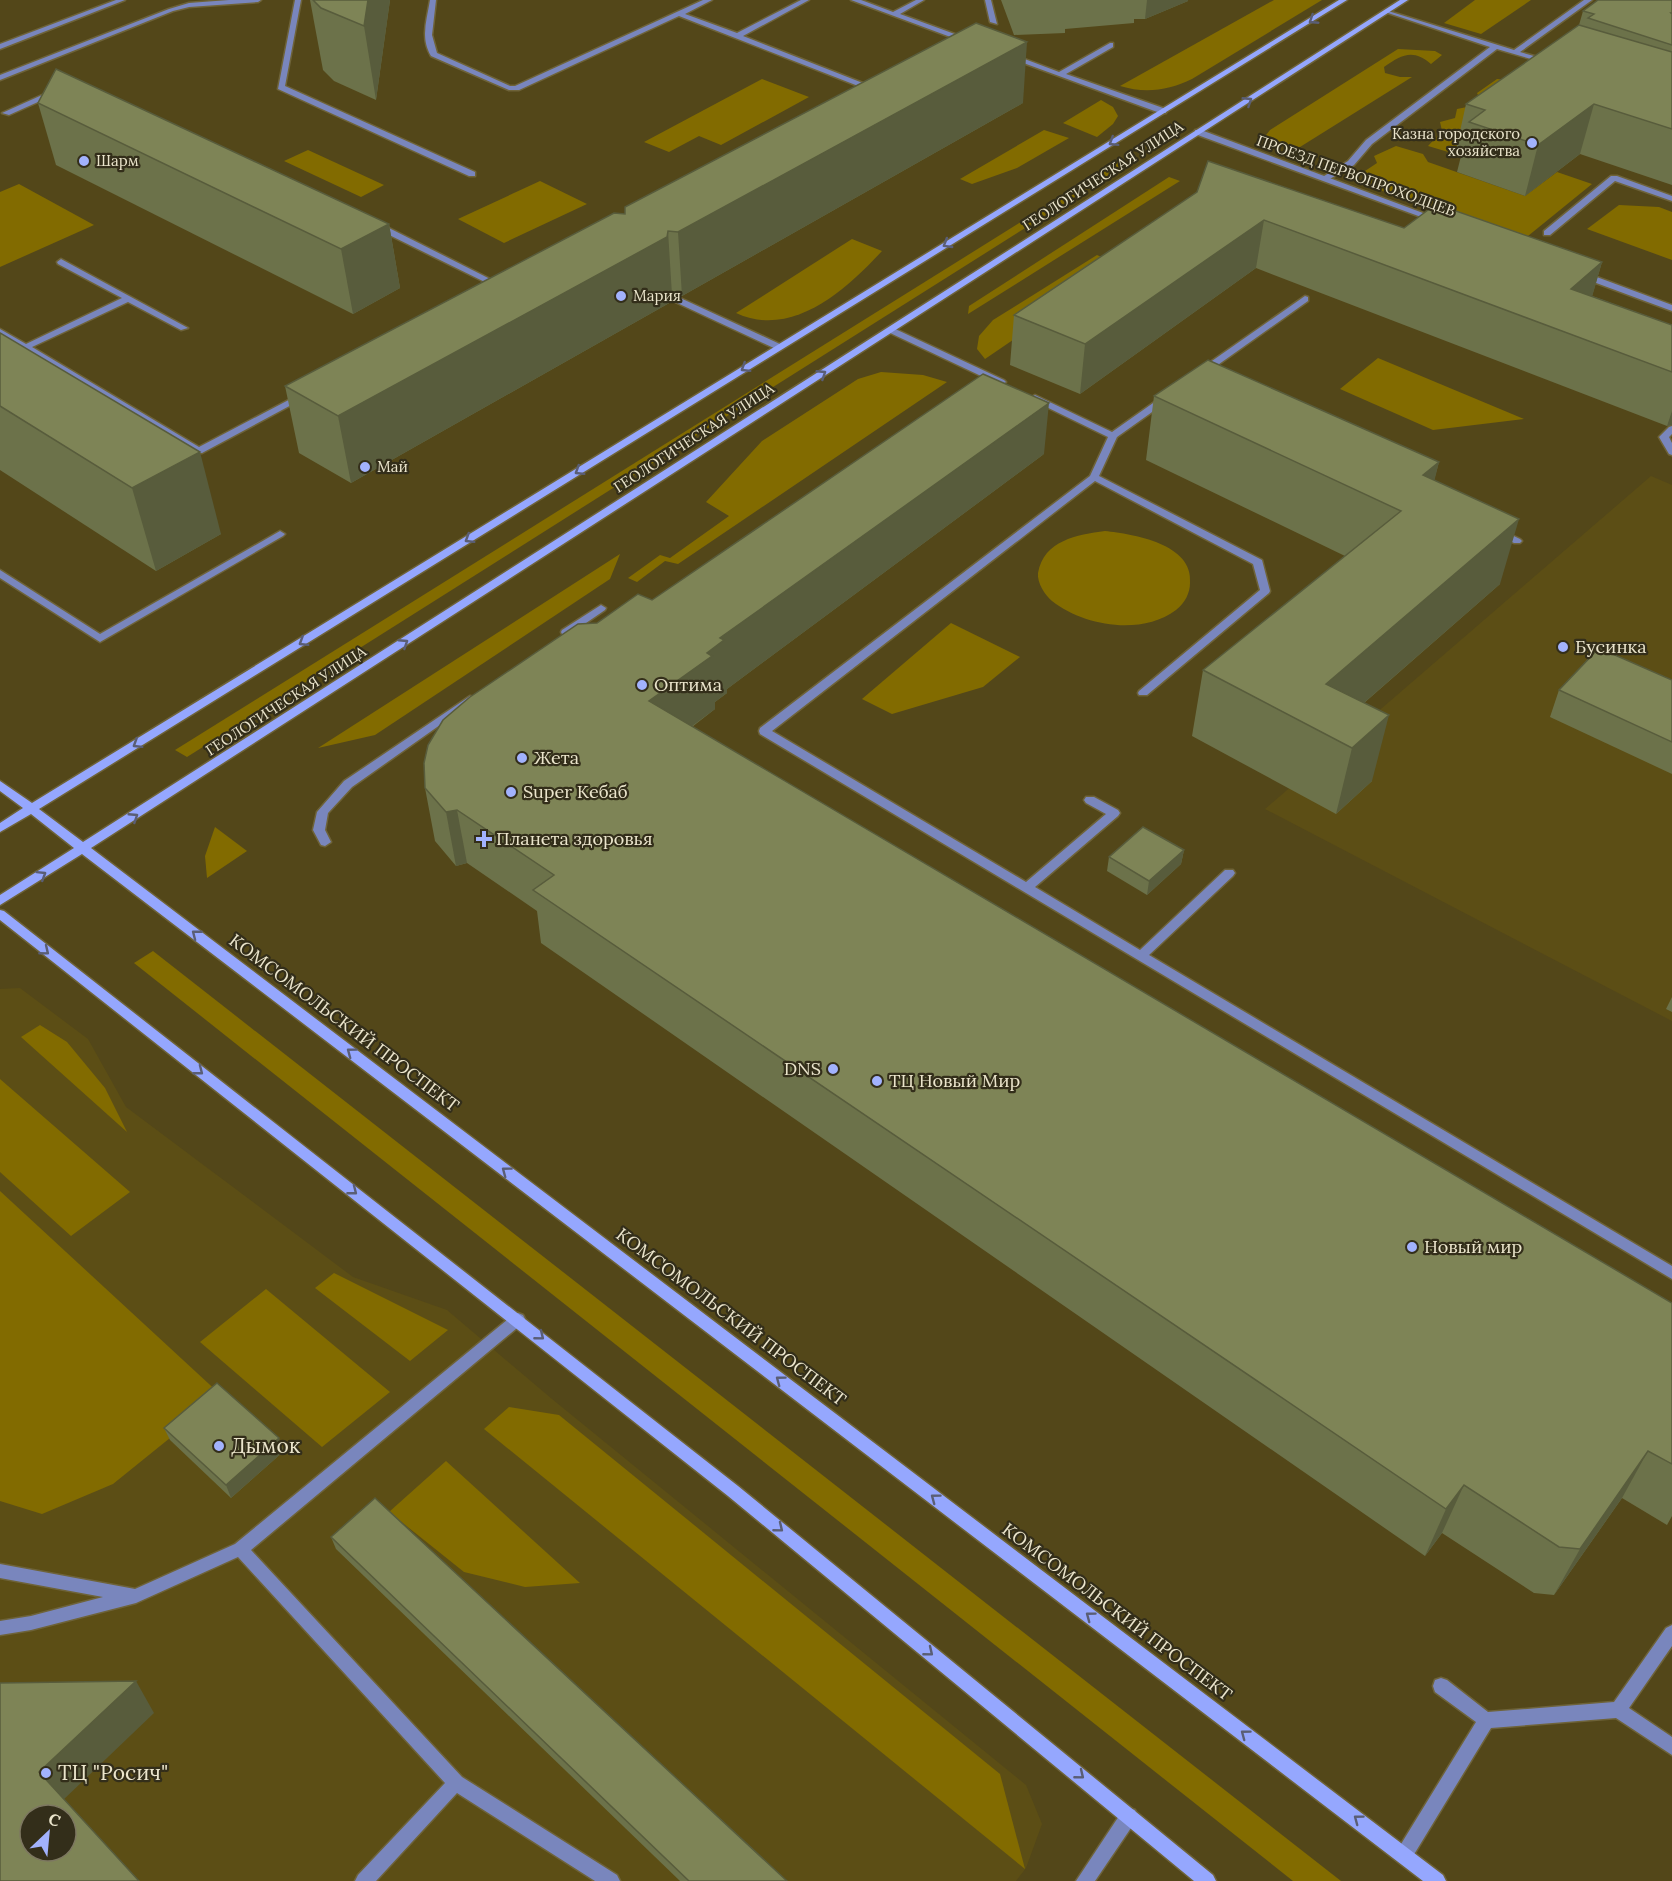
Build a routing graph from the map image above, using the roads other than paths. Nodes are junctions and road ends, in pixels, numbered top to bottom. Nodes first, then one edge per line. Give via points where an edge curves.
1 (122, 0) edge
2 (258, 0) edge
3 (298, 0) edge
4 (433, 0) edge
5 (709, 0) edge
6 (806, 0) edge
7 (854, 0) edge
8 (921, 0) edge
9 (988, 0) edge
10 (1344, 0) edge
11 (1405, 0) edge
12 (1589, 0) edge
13 (1387, 11) junction
14 (894, 14) junction
15 (680, 15) junction
16 (994, 22) dead end
17 (737, 36) junction
18 (971, 42) edge
19 (1110, 45) dead end
20 (1496, 46) junction
21 (0, 47) edge
22 (1515, 52) junction
23 (1005, 54) edge
24 (1558, 66) edge
25 (1060, 74) junction
26 (0, 78) edge
27 (68, 88) edge
28 (865, 95) edge
29 (1162, 111) junction
30 (6, 113) dead end
31 (1198, 132) junction
32 (472, 174) dead end
33 (1325, 178) junction
34 (1672, 199) edge
35 (369, 221) edge
36 (1443, 222) edge
37 (1547, 232) dead end
38 (61, 262) dead end
39 (1576, 272) edge
40 (514, 283) edge
41 (504, 288) junction
42 (494, 294) edge
43 (129, 298) junction
44 (676, 299) dead end
45 (1305, 299) dead end
46 (1672, 308) edge
47 (184, 328) dead end
48 (891, 330) junction
49 (0, 332) edge
50 (26, 347) junction
51 (779, 347) junction
52 (1195, 378) edge
53 (1011, 387) edge
54 (315, 389) edge
55 (1177, 391) edge
56 (1021, 392) edge
57 (1672, 429) edge
58 (1113, 436) junction
59 (1672, 452) edge
60 (1094, 477) junction
61 (1488, 527) edge
62 (280, 534) dead end
63 (1517, 541) dead end
64 (0, 573) edge
65 (601, 608) dead end
66 (552, 642) edge
67 (484, 689) edge
68 (1143, 693) dead end
69 (0, 785) edge
70 (1090, 800) dead end
71 (32, 809) junction
72 (0, 828) edge
73 (325, 842) dead end
74 (85, 849) junction
75 (1229, 873) dead end
76 (1026, 888) junction
77 (0, 901) edge
78 (0, 914) edge
79 (1141, 956) junction
80 (1672, 1273) edge
81 (518, 1319) junction
82 (240, 1549) junction
83 (0, 1571) edge
84 (136, 1596) junction
85 (0, 1628) edge
86 (1672, 1633) edge
87 (1441, 1686) dead end
88 (1618, 1710) junction
89 (1486, 1720) junction
90 (1672, 1747) edge
91 (456, 1783) junction
92 (1129, 1816) junction
93 (1404, 1855) junction
94 (364, 1881) edge
95 (611, 1881) edge
96 (1085, 1881) edge
97 (1207, 1881) edge
98 (1437, 1881) edge

1 - 21 street
2 - 26 street via 171,10
3 - 32 street via 281,87
4 - 15 street via 429,49 509,88
5 - 15 street
6 - 17 street
7 - 14 street
8 - 14 street
9 - 16 street
10 -> 29 main road, ГЕОЛОГИЧЕСКАЯ УЛИЦА
11 - 13 main road, ГЕОЛОГИЧЕСКАЯ УЛИЦА
12 - 22 street
13 - 20 street
31 -> 13 main road, ГЕОЛОГИЧЕСКАЯ УЛИЦА
14 - 18 street
15 - 17 street
17 - 28 street via 875,90
19 - 25 street
20 - 22 street
20 - 33 street via 1369,142 1351,163
22 - 24 street
23 - 25 street
25 - 29 street
27 - 30 street
29 -> 51 main road, ГЕОЛОГИЧЕСКАЯ УЛИЦА
31 - 33 street, ПРОЕЗД ПЕРВОПРОХОДЦЕВ
31 - 48 main road, ГЕОЛОГИЧЕСКАЯ УЛИЦА
33 - 36 street, ПРОЕЗД ПЕРВОПРОХОДЦЕВ
34 - 37 street via 1614,178
35 - 41 street
38 - 43 street
39 - 46 street
40 - 41 street
41 - 42 street
43 - 47 street
43 - 50 street
44 - 51 street
45 - 52 street
48 - 53 street
74 -> 48 main road, ГЕОЛОГИЧЕСКАЯ УЛИЦА
49 - 50 street
50 - 54 street via 199,451
51 -> 71 main road, ГЕОЛОГИЧЕСКАЯ УЛИЦА
55 - 58 street
56 - 58 street
57 - 59 street via 1664,437
58 - 60 street
60 - 68 street via 1258,562 1265,591
60 - 76 street via 764,732
61 - 63 street
62 - 64 street via 99,639
65 - 66 street
67 - 73 street via 348,784 323,812 319,831
69 - 71 main road, КОМСОМОЛЬСКИЙ ПРОСПЕКТ
70 - 76 street via 1114,813
71 - 72 main road, ГЕОЛОГИЧЕСКАЯ УЛИЦА
71 - 74 main road, КОМСОМОЛЬСКИЙ ПРОСПЕКТ
77 -> 74 main road, ГЕОЛОГИЧЕСКАЯ УЛИЦА
93 -> 74 main road, КОМСОМОЛЬСКИЙ ПРОСПЕКТ
75 - 79 street
76 - 79 street
78 -> 81 main road
79 - 80 street
81 - 82 street
81 -> 92 main road
82 - 84 street
82 - 91 street
83 - 84 street
84 - 85 street
86 - 88 street
87 - 89 street
88 - 89 street
88 - 90 street
89 - 93 street
91 - 94 street
91 - 95 street
92 - 96 street
92 - 97 main road
93 - 98 main road, КОМСОМОЛЬСКИЙ ПРОСПЕКТ

